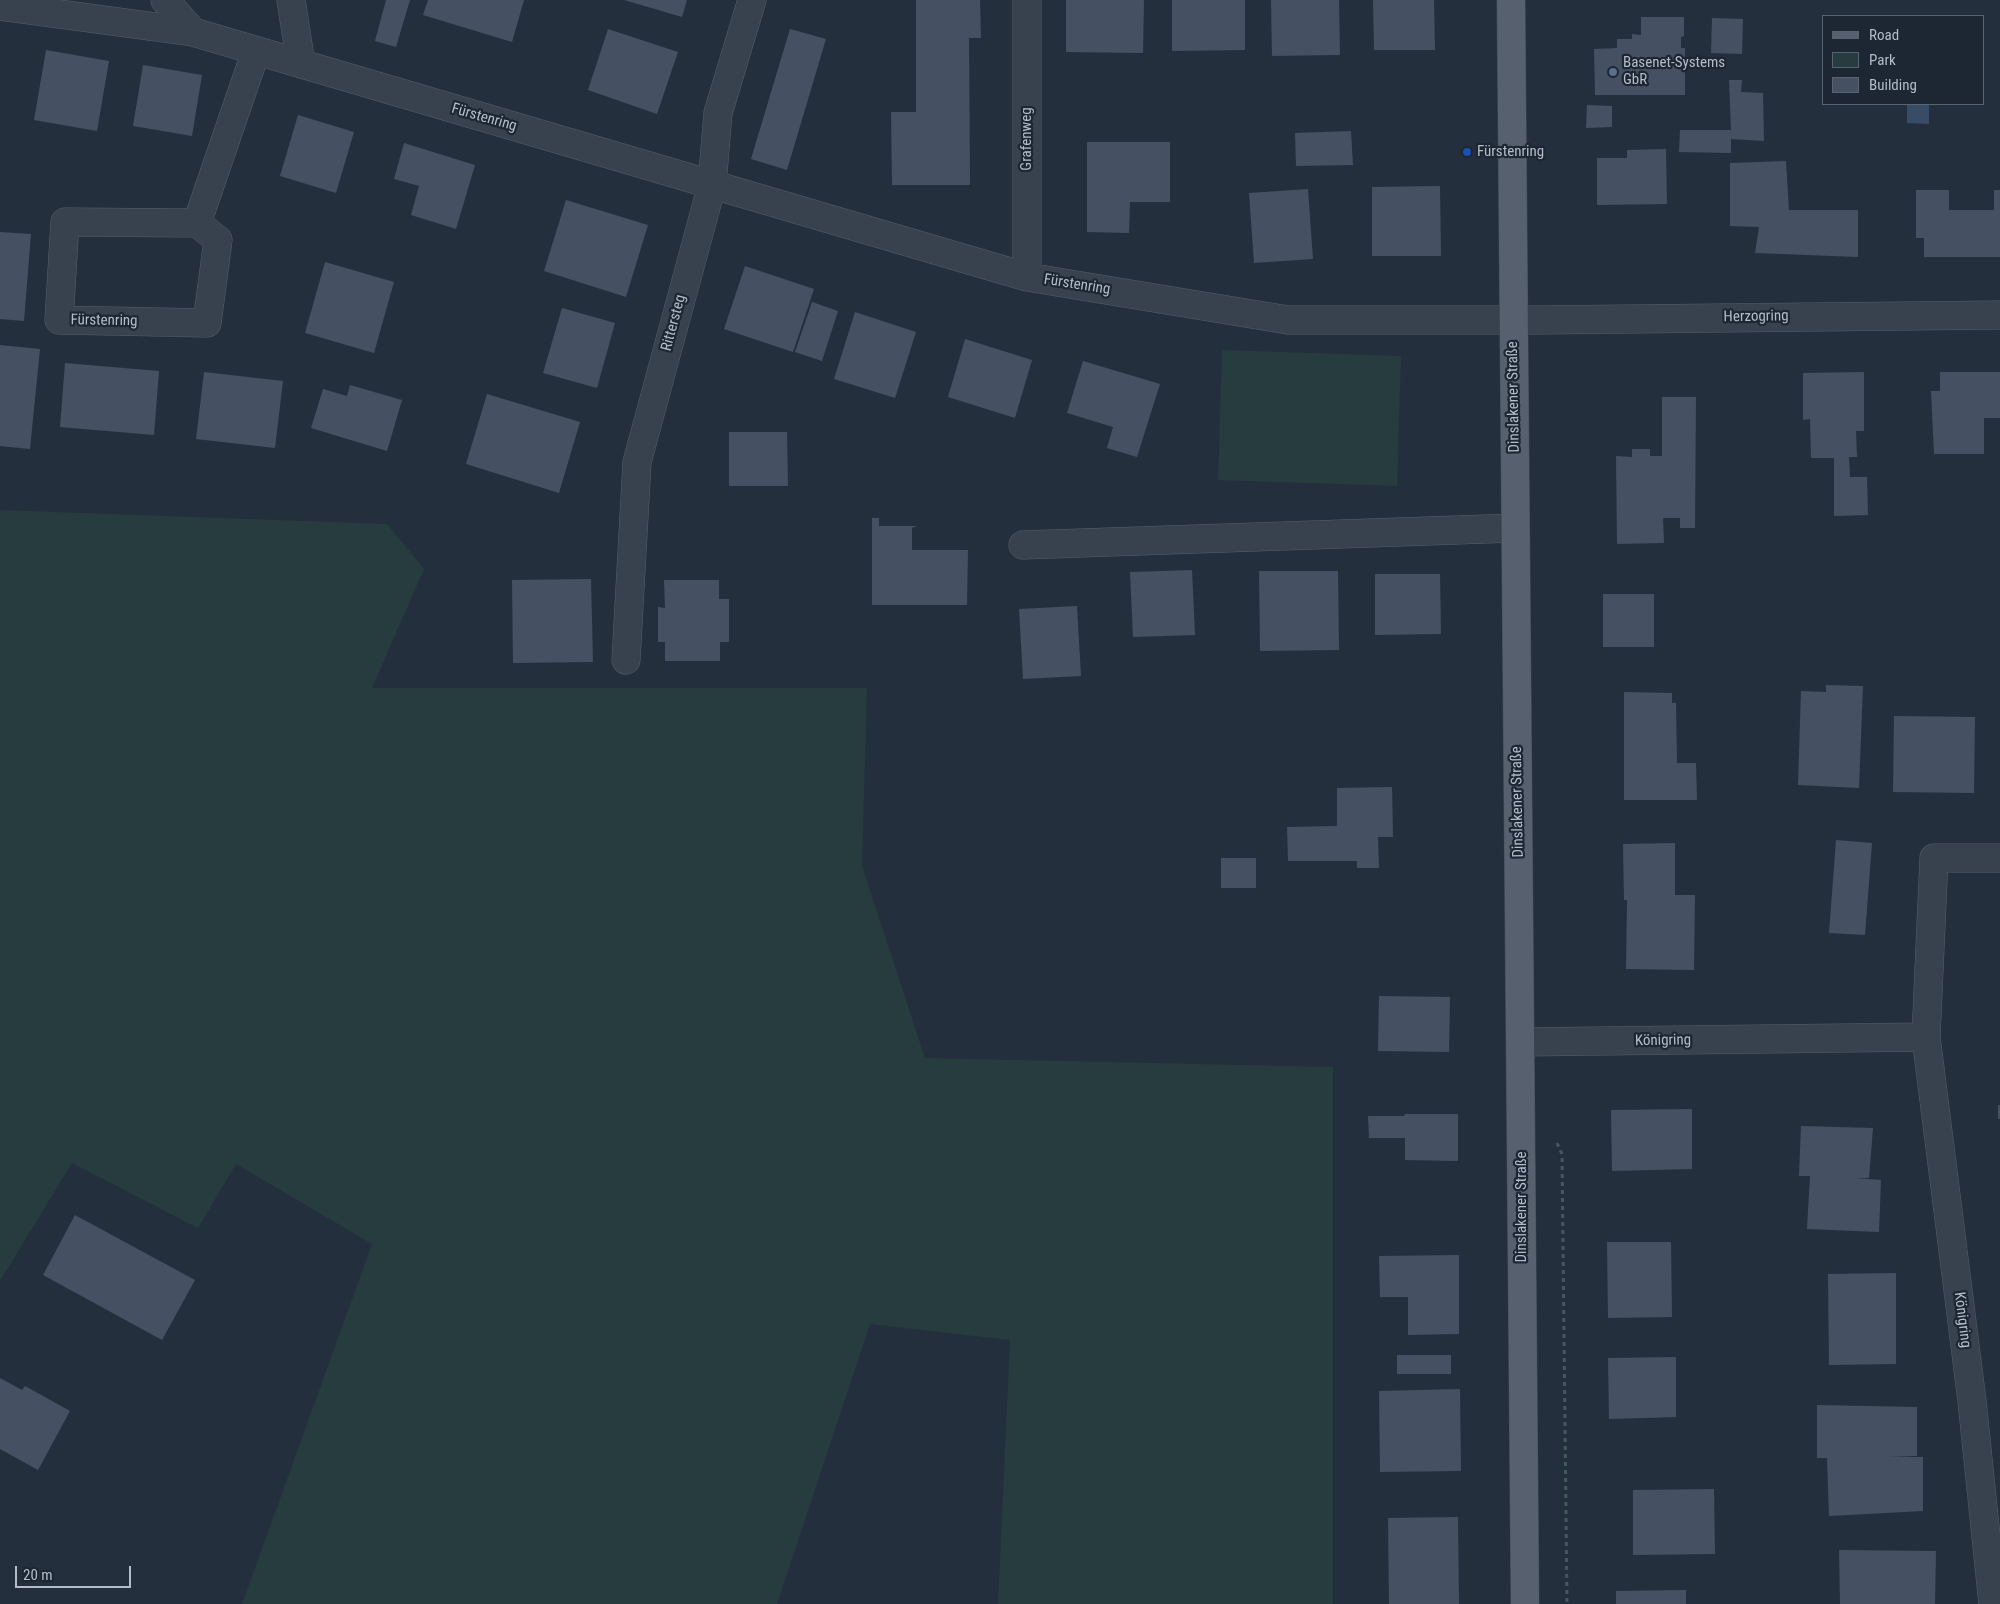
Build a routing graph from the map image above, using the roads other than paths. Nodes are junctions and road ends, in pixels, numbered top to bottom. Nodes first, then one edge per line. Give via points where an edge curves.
1 (165, 0) edge
2 (291, 0) edge
3 (752, 0) edge
4 (1028, 0) edge
5 (1511, 0) edge
6 (0, 6) edge
7 (193, 32) junction
8 (256, 51) junction
9 (301, 64) junction
10 (712, 184) junction
11 (197, 223) junction
12 (1027, 278) junction
13 (2000, 314) edge
14 (1513, 318) junction
15 (1515, 528) junction
16 (1023, 544) dead end
17 (626, 660) dead end
18 (2000, 858) edge
19 (1926, 1037) junction
20 (1520, 1042) junction
21 (1526, 1604) edge
22 (1993, 1604) edge

1 - 7 street
2 - 9 street
3 - 10 street via 718,113
4 - 12 street, Grafenweg
5 - 14 main road, Dinslakener Straße
6 - 7 street, Fürstenring
7 - 8 street, Fürstenring
8 - 9 street, Fürstenring
8 - 11 street
9 - 10 street, Fürstenring
10 - 12 street, Fürstenring
10 - 17 street, Rittersteg via 637,462
11 - 11 street, Fürstenring via 218,240 207,323 59,320 65,222
12 - 14 street, Fürstenring via 1288,320
13 - 14 street, Herzogring
14 - 15 main road, Dinslakener Straße
15 - 16 street
15 - 20 main road, Dinslakener Straße
18 - 19 street, Königring via 1934,858
19 - 20 street, Königring
19 - 22 street, Königring via 1972,1401
20 - 21 main road, Dinslakener Straße

